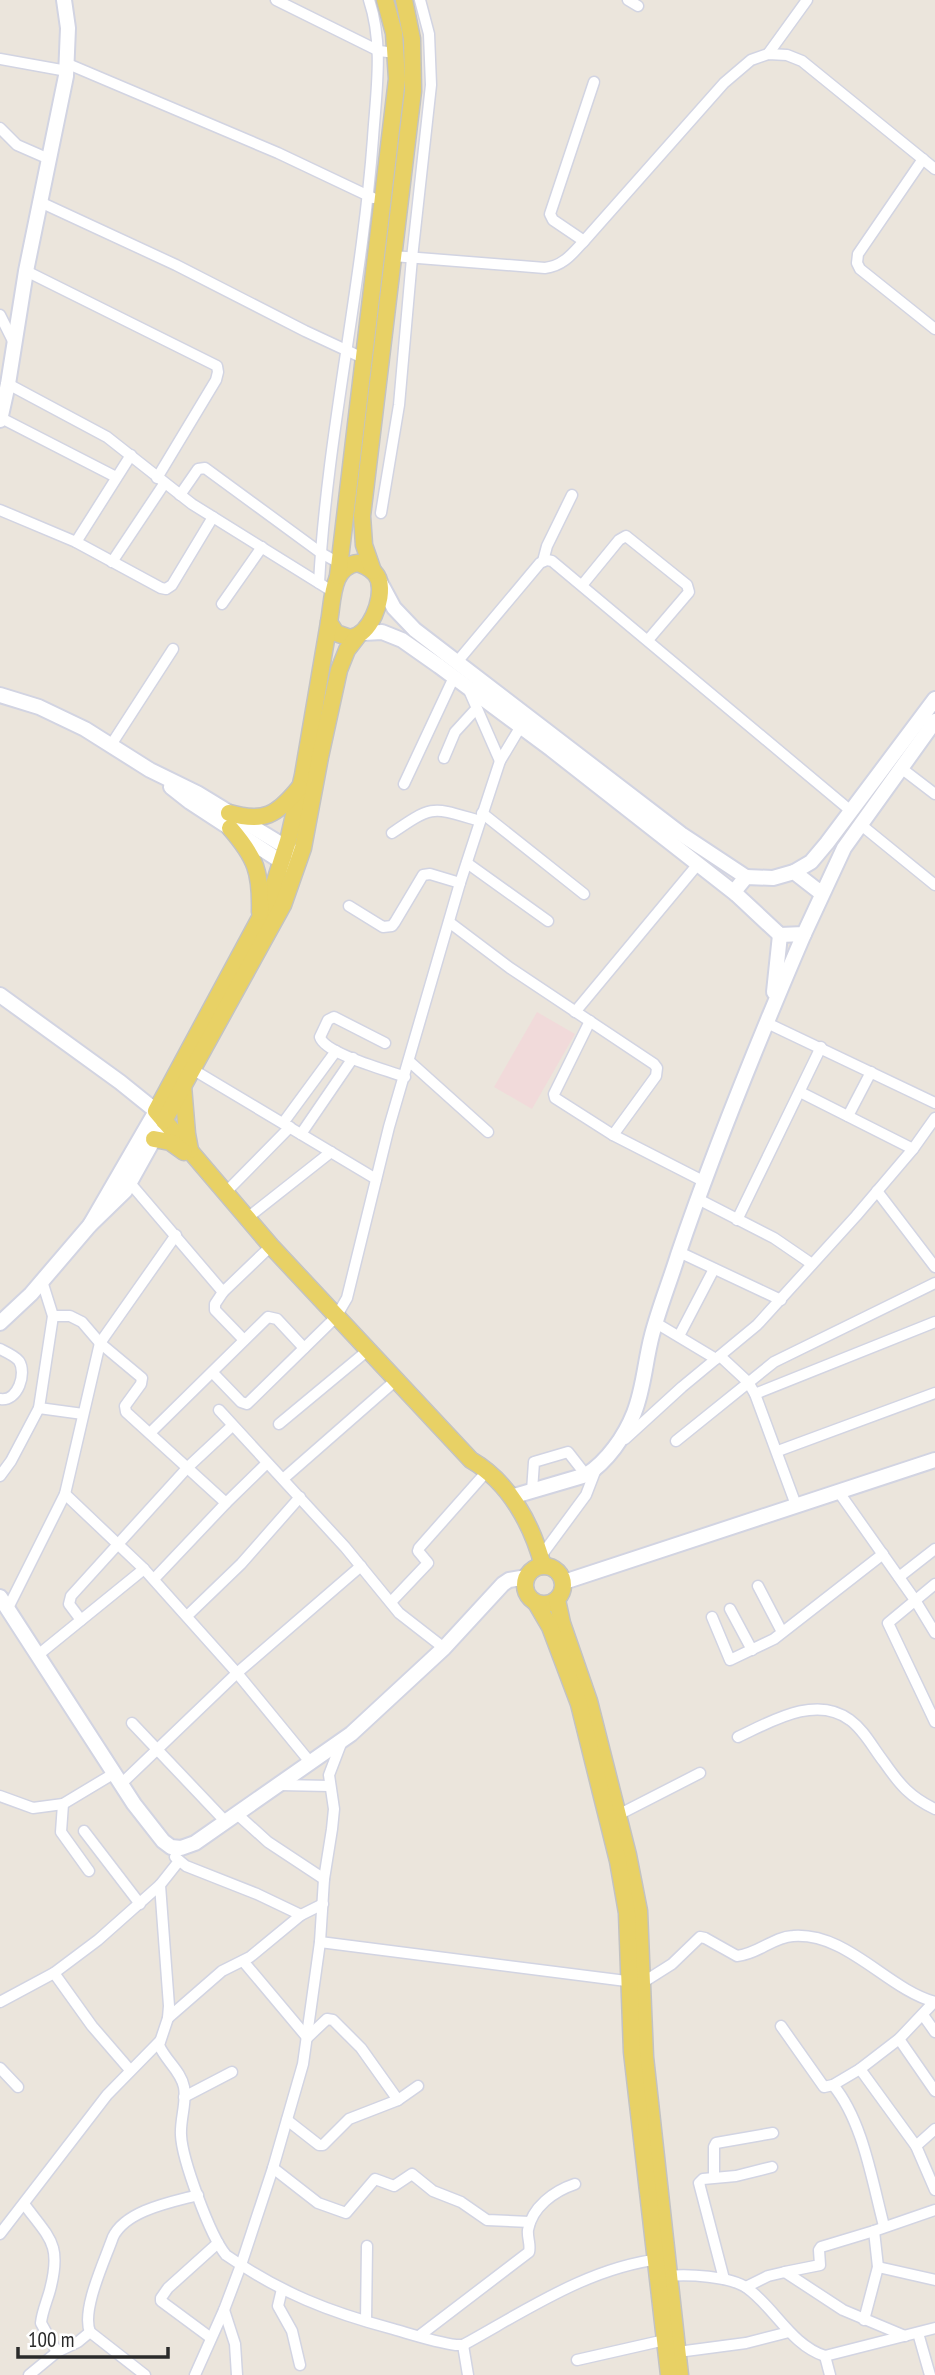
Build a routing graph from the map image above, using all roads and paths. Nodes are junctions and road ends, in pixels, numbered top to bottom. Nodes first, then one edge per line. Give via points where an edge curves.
1 (64, 0) edge
2 (276, 0) edge
3 (369, 0) edge
4 (385, 0) edge
5 (404, 0) edge
6 (420, 0) edge
7 (628, 0) edge
8 (807, 0) edge
9 (638, 6) dead end
10 (394, 8) edge
11 (394, 33) junction
12 (379, 51) junction
13 (397, 53) junction
14 (768, 54) junction
15 (0, 59) edge
16 (67, 68) junction
17 (594, 82) dead end
18 (0, 128) edge
19 (49, 159) junction
20 (923, 159) junction
21 (935, 169) edge
22 (376, 199) junction
23 (40, 202) junction
24 (584, 241) junction
25 (393, 256) junction
26 (412, 258) junction
27 (26, 271) junction
28 (0, 315) edge
29 (935, 329) edge
30 (14, 343) junction
31 (347, 351) junction
32 (363, 358) junction
33 (8, 384) junction
34 (0, 419) edge
35 (131, 455) junction
36 (116, 477) junction
37 (161, 481) junction
38 (180, 495) junction
39 (572, 495) dead end
40 (0, 510) edge
41 (381, 513) dead end
42 (213, 517) junction
43 (76, 542) junction
44 (262, 547) junction
45 (321, 554) junction
46 (544, 561) junction
47 (112, 562) junction
48 (338, 569) junction
49 (376, 576) junction
50 (319, 583) junction
51 (583, 584) junction
52 (335, 593) junction
53 (222, 604) dead end
54 (329, 622) junction
55 (360, 635) junction
56 (648, 639) junction
57 (173, 649) dead end
58 (457, 662) junction
59 (454, 677) junction
60 (467, 687) junction
61 (0, 695) edge
62 (935, 699) edge
63 (476, 709) junction
64 (935, 721) edge
65 (521, 726) junction
66 (111, 745) junction
67 (444, 758) dead end
68 (500, 761) junction
69 (901, 768) junction
70 (404, 784) dead end
71 (300, 788) junction
72 (935, 794) edge
73 (851, 811) junction
74 (481, 817) junction
75 (230, 820) junction
76 (860, 824) junction
77 (392, 832) dead end
78 (291, 859) junction
79 (467, 863) junction
80 (698, 864) junction
81 (794, 872) junction
82 (746, 877) junction
83 (460, 883) junction
84 (935, 885) edge
85 (821, 893) junction
86 (584, 894) dead end
87 (736, 894) junction
88 (349, 906) dead end
89 (260, 918) junction
90 (548, 921) dead end
91 (449, 922) junction
92 (804, 933) junction
93 (780, 935) junction
94 (0, 995) edge
95 (575, 1012) junction
96 (769, 1017) junction
97 (590, 1021) junction
98 (385, 1043) dead end
99 (821, 1047) junction
100 (336, 1051) junction
101 (353, 1058) junction
102 (410, 1062) junction
103 (192, 1069) junction
104 (871, 1072) junction
105 (405, 1077) junction
106 (183, 1086) junction
107 (800, 1092) junction
108 (935, 1103) edge
109 (160, 1116) junction
110 (848, 1116) junction
111 (935, 1118) edge
112 (287, 1125) junction
113 (488, 1132) dead end
114 (301, 1134) junction
115 (612, 1135) junction
116 (154, 1139) junction
117 (913, 1149) junction
118 (191, 1152) junction
119 (331, 1152) junction
120 (202, 1166) junction
121 (376, 1179) junction
122 (705, 1182) junction
123 (130, 1183) junction
124 (877, 1191) junction
125 (225, 1193) junction
126 (698, 1199) junction
127 (247, 1219) junction
128 (737, 1220) junction
129 (90, 1225) junction
130 (176, 1235) junction
131 (271, 1247) junction
132 (680, 1252) junction
133 (931, 1252) edge
134 (812, 1264) junction
135 (935, 1267) edge
136 (715, 1269) junction
137 (42, 1281) junction
138 (933, 1284) edge
139 (223, 1292) junction
140 (935, 1298) edge
141 (780, 1300) junction
142 (53, 1316) junction
143 (336, 1317) junction
144 (935, 1322) edge
145 (0, 1323) edge
146 (656, 1323) junction
147 (680, 1336) junction
148 (244, 1340) junction
149 (100, 1343) junction
150 (304, 1348) junction
151 (0, 1349) edge
152 (367, 1351) junction
153 (718, 1358) junction
154 (213, 1373) junction
155 (395, 1381) junction
156 (748, 1382) junction
157 (935, 1393) edge
158 (755, 1394) junction
159 (0, 1399) edge
160 (39, 1408) junction
161 (219, 1410) dead end
162 (83, 1414) junction
163 (279, 1424) dead end
164 (232, 1426) junction
165 (150, 1433) junction
166 (676, 1441) dead end
167 (610, 1451) junction
168 (778, 1451) junction
169 (471, 1460) junction
170 (935, 1460) edge
171 (266, 1464) junction
172 (188, 1467) junction
173 (591, 1472) junction
174 (0, 1476) edge
175 (481, 1478) junction
176 (283, 1479) junction
177 (531, 1491) junction
178 (838, 1491) junction
179 (65, 1494) junction
180 (300, 1497) junction
181 (511, 1497) junction
182 (226, 1503) junction
183 (796, 1505) junction
184 (120, 1543) junction
185 (935, 1549) edge
186 (883, 1554) junction
187 (361, 1566) junction
188 (536, 1567) junction
189 (144, 1569) junction
190 (899, 1577) junction
191 (154, 1579) junction
192 (564, 1582) junction
193 (935, 1584) edge
194 (758, 1586) dead end
195 (557, 1600) junction
196 (915, 1600) junction
197 (391, 1602) junction
198 (4, 1603) edge
199 (536, 1603) junction
200 (730, 1609) dead end
201 (187, 1616) junction
202 (712, 1617) dead end
203 (81, 1620) junction
204 (782, 1632) junction
205 (935, 1633) edge
206 (444, 1648) junction
207 (752, 1650) junction
208 (38, 1655) junction
209 (237, 1673) junction
210 (935, 1722) edge
211 (132, 1723) dead end
212 (738, 1737) dead end
213 (342, 1740) junction
214 (158, 1750) junction
215 (597, 1755) junction
216 (310, 1762) junction
217 (700, 1773) dead end
218 (116, 1779) junction
219 (280, 1785) junction
220 (330, 1786) junction
221 (0, 1796) edge
222 (63, 1804) junction
223 (935, 1809) edge
224 (613, 1816) junction
225 (231, 1818) junction
226 (84, 1831) dead end
227 (170, 1847) junction
228 (179, 1861) junction
229 (89, 1871) dead end
230 (324, 1879) junction
231 (160, 1885) junction
232 (140, 1904) junction
233 (323, 1904) junction
234 (301, 1914) junction
235 (320, 1942) junction
236 (243, 1961) junction
237 (54, 1973) junction
238 (636, 1983) junction
239 (0, 2002) edge
240 (934, 2002) edge
241 (923, 2015) junction
242 (168, 2018) junction
243 (781, 2026) dead end
244 (935, 2032) edge
245 (308, 2037) junction
246 (899, 2039) junction
247 (160, 2041) junction
248 (0, 2068) edge
249 (860, 2069) junction
250 (130, 2070) junction
251 (232, 2072) dead end
252 (833, 2085) junction
253 (418, 2086) dead end
254 (18, 2087) dead end
255 (935, 2091) edge
256 (184, 2098) junction
257 (398, 2100) junction
258 (287, 2120) junction
259 (935, 2129) edge
260 (773, 2133) dead end
261 (916, 2146) junction
262 (772, 2167) dead end
263 (273, 2168) junction
264 (714, 2177) junction
265 (575, 2185) dead end
266 (935, 2190) edge
267 (198, 2195) junction
268 (24, 2204) junction
269 (935, 2210) edge
270 (530, 2222) junction
271 (879, 2229) junction
272 (0, 2234) edge
273 (218, 2243) junction
274 (367, 2246) dead end
275 (662, 2258) junction
276 (241, 2265) junction
277 (878, 2267) junction
278 (785, 2272) junction
279 (664, 2276) junction
280 (724, 2279) junction
281 (935, 2280) edge
282 (746, 2287) junction
283 (282, 2289) junction
284 (224, 2311) junction
285 (864, 2320) junction
286 (366, 2321) junction
287 (935, 2328) edge
288 (90, 2332) junction
289 (789, 2332) junction
290 (918, 2333) junction
291 (419, 2336) junction
292 (905, 2336) junction
293 (211, 2338) junction
294 (665, 2340) junction
295 (463, 2345) junction
296 (57, 2352) junction
297 (678, 2353) junction
298 (825, 2356) junction
299 (578, 2360) dead end
300 (300, 2364) dead end
301 (29, 2375) edge
302 (145, 2375) edge
303 (195, 2375) edge
304 (237, 2375) edge
305 (468, 2375) edge
306 (669, 2375) edge
307 (680, 2375) edge
308 (830, 2375) edge
309 (930, 2375) edge

1 - 16 street
2 - 12 street
3 - 12 street
4 - 11 main road
5 - 25 main road via 412,39 413,91
6 - 26 street via 429,34 431,85
7 - 9 street
8 - 14 street
10 - 11 main road
11 - 13 main road
12 - 13 street
12 - 22 street
13 - 22 main road via 397,79
14 - 20 street via 787,54 802,61
14 - 24 street via 751,60 724,83
15 - 16 street
16 - 19 street
16 - 22 street via 278,153
17 - 24 street via 550,214
18 - 19 street via 18,145
19 - 23 street
20 - 21 street
20 - 29 street via 857,263
22 - 31 street
22 - 32 main road
23 - 27 street
23 - 31 street
24 - 26 street via 566,261 545,268
25 - 26 street
25 - 49 main road via 362,516 364,545
26 - 41 street via 399,405
27 - 30 street
27 - 37 street via 217,366 216,380
28 - 30 street
30 - 33 street
31 - 32 street
31 - 45 street
32 - 48 main road
33 - 34 street
33 - 35 street via 107,437
34 - 36 street
35 - 36 street
35 - 37 street
36 - 43 street
37 - 38 street
37 - 47 street
38 - 42 street
38 - 45 street via 198,470 205,468
39 - 46 street
40 - 43 street
42 - 44 street
42 - 47 street via 169,588
43 - 47 street
44 - 50 street
44 - 53 street
45 - 48 street
45 - 50 street
46 - 51 street via 552,561
46 - 58 street
48 - 49 main road via 358,563
48 - 52 main road
49 - 55 main road via 375,611
49 - 58 street via 394,608
50 - 52 street
51 - 56 street
51 - 56 street via 626,536 687,585 689,592
52 - 54 main road
54 - 55 main road via 341,637
54 - 71 main road
55 - 59 street via 382,632 402,640
55 - 78 main road via 339,670
56 - 73 street
57 - 66 street
58 - 82 street via 681,834
59 - 60 street
59 - 70 street
60 - 63 street
60 - 65 street
61 - 66 street via 39,707
62 - 73 street
63 - 67 street via 455,732
63 - 68 street
64 - 69 street
65 - 68 street
65 - 80 street
66 - 75 street via 190,803
68 - 74 street
69 - 72 street
69 - 76 street
71 - 75 main road via 279,810
71 - 78 main road
73 - 81 street via 811,862
74 - 77 street via 439,809 422,812
74 - 79 street
74 - 86 street
75 - 78 street
75 - 89 main road via 261,884
76 - 84 street
76 - 85 street
78 - 89 main road
78 - 103 main road via 283,905
79 - 83 street
79 - 90 street
80 - 87 street
80 - 95 street
81 - 82 street via 773,878
81 - 85 street
82 - 87 street
83 - 88 street via 423,875 395,922 387,927
83 - 91 street
85 - 92 street
87 - 93 street
89 - 109 main road
91 - 95 street
91 - 102 street
92 - 93 street
92 - 96 street
93 - 96 street
94 - 109 street
95 - 97 street
96 - 99 street
96 - 122 street
97 - 115 street via 554,1094 560,1103
97 - 115 street via 657,1068 656,1076
98 - 100 street via 332,1017 320,1037 324,1046
99 - 104 street
99 - 107 street
100 - 101 street
100 - 112 street
101 - 105 street
101 - 114 street
102 - 105 street
102 - 113 street
103 - 106 main road
103 - 112 street
104 - 108 street
104 - 110 street
105 - 121 street
106 - 109 main road
106 - 118 main road
107 - 110 street
107 - 128 street
109 - 116 street
109 - 118 main road
109 - 129 street
110 - 117 street
111 - 117 street
112 - 114 street
112 - 125 street
114 - 119 street
115 - 122 street
116 - 120 main road via 170,1142
116 - 123 street
117 - 124 street
118 - 120 main road
119 - 121 street
119 - 127 street
120 - 125 main road
121 - 143 street via 347,1298
122 - 126 street
123 - 129 street
123 - 130 street
124 - 133 street
124 - 134 street
125 - 127 main road
126 - 128 street
126 - 132 street
127 - 131 main road
128 - 134 street
129 - 137 street
130 - 139 street
130 - 149 street
131 - 139 street
131 - 143 main road
132 - 136 street
132 - 146 street
133 - 135 street
134 - 141 street
136 - 141 street
136 - 147 street
137 - 142 street
137 - 145 street
138 - 140 street
138 - 156 street via 788,1354
139 - 148 street via 215,1310
141 - 153 street
142 - 149 street via 77,1318
142 - 160 street
143 - 150 street
143 - 152 main road
144 - 158 street
146 - 147 street
146 - 167 street via 635,1411
147 - 153 street
148 - 150 street via 273,1317
148 - 154 street
149 - 162 street
149 - 165 street via 142,1378 125,1410
150 - 154 street via 247,1404
151 - 159 street via 22,1367 14,1396
152 - 155 main road
152 - 163 street
153 - 156 street
153 - 167 street
154 - 165 street
155 - 169 main road
155 - 176 street
156 - 158 street
156 - 166 street
157 - 168 street
158 - 168 street
160 - 162 street
160 - 174 street
161 - 164 street
162 - 179 street
164 - 171 street
164 - 172 street
165 - 172 street
167 - 173 street
168 - 183 street
169 - 175 main road
169 - 181 main road
170 - 178 street
171 - 176 street
171 - 182 street
172 - 182 street
172 - 184 street
173 - 177 street
173 - 177 street via 568,1452 556,1455 534,1462
173 - 188 street via 586,1495
175 - 188 main road via 505,1502 524,1532
175 - 197 street via 419,1548 428,1563
176 - 180 street
177 - 181 street
178 - 183 street
178 - 186 street
179 - 184 street
179 - 198 street
180 - 187 street
180 - 201 street
181 - 188 main road via 531,1529
182 - 191 street
183 - 192 street
184 - 189 street
184 - 203 street via 69,1599
185 - 190 street
186 - 190 street
186 - 204 street
187 - 197 street
187 - 209 street
188 - 192 main road via 558,1572
188 - 199 main road via 525,1585 528,1597
188 - 206 street via 503,1584
189 - 191 street
189 - 203 street
190 - 196 street
191 - 201 street
192 - 195 main road
193 - 196 street
194 - 204 street
195 - 199 main road
195 - 215 main road via 589,1701
196 - 205 street
196 - 210 street via 888,1623
197 - 206 street via 405,1619
198 - 208 street
199 - 215 main road via 550,1627
200 - 207 street
201 - 209 street
202 - 207 street via 730,1660
203 - 208 street
204 - 207 street
206 - 213 street
208 - 218 street
209 - 214 street
209 - 216 street
211 - 214 street
212 - 223 street via 796,1712 822,1709 838,1713 860,1730 902,1788
213 - 216 street
213 - 220 street via 331,1768
214 - 218 street
214 - 225 street
215 - 224 main road
216 - 219 street
217 - 224 street
218 - 222 street
218 - 227 street
219 - 220 street
219 - 225 street
220 - 230 street via 334,1809
221 - 222 street via 33,1808
222 - 229 street via 62,1835
224 - 238 main road via 639,1911
225 - 227 street via 195,1843
225 - 230 street
226 - 232 street
227 - 228 street
228 - 231 street
228 - 234 street
230 - 233 street
231 - 232 street
231 - 242 street
232 - 237 street
233 - 234 street
233 - 235 street
234 - 236 street
235 - 238 street
235 - 245 street
236 - 242 street via 226,1968
236 - 245 street
237 - 239 street
237 - 250 street
238 - 240 street via 672,1964 700,1937 737,1956 778,1939 809,1937 854,1954
238 - 275 main road
240 - 241 street
241 - 244 street
241 - 246 street
242 - 247 street
243 - 252 street via 822,2085
245 - 257 street via 327,2019 333,2020 361,2048
245 - 258 street
246 - 249 street
246 - 255 street
247 - 250 street
247 - 256 street via 183,2082
248 - 254 street
249 - 252 street
249 - 261 street
250 - 268 street
251 - 256 street
252 - 271 street via 856,2120
253 - 257 street
256 - 267 street via 182,2147
257 - 258 street via 349,2119 321,2145
258 - 263 street
259 - 261 street
260 - 264 street via 716,2143
261 - 266 street
262 - 264 street
263 - 270 street via 318,2203 346,2213 375,2179 394,2186 412,2174 433,2191 461,2202 487,2220
263 - 276 street
264 - 280 street via 701,2181 699,2190
265 - 270 street via 541,2203
267 - 273 street
267 - 288 street via 150,2208 118,2229 88,2312
268 - 272 street
268 - 296 street via 55,2248 41,2323
269 - 271 street
270 - 291 street via 529,2252
271 - 277 street
271 - 278 street via 821,2246 818,2266
273 - 276 street
273 - 293 street via 168,2288 161,2300
274 - 286 street
275 - 279 main road
275 - 295 street via 589,2278
276 - 283 street
276 - 284 street
277 - 281 street
277 - 285 street
278 - 282 street
278 - 285 street
279 - 280 street
279 - 294 main road
279 - 297 main road
280 - 282 street
282 - 289 street
283 - 286 street
283 - 300 street via 278,2306 292,2332
284 - 293 street
284 - 304 street via 235,2344
285 - 292 street
286 - 291 street
287 - 290 street
288 - 296 street
288 - 302 street
289 - 297 street
289 - 298 street
290 - 292 street
290 - 309 street
291 - 295 street
292 - 298 street
293 - 303 street
294 - 299 street
294 - 306 main road
295 - 305 street
296 - 301 street
297 - 307 main road
298 - 308 street

